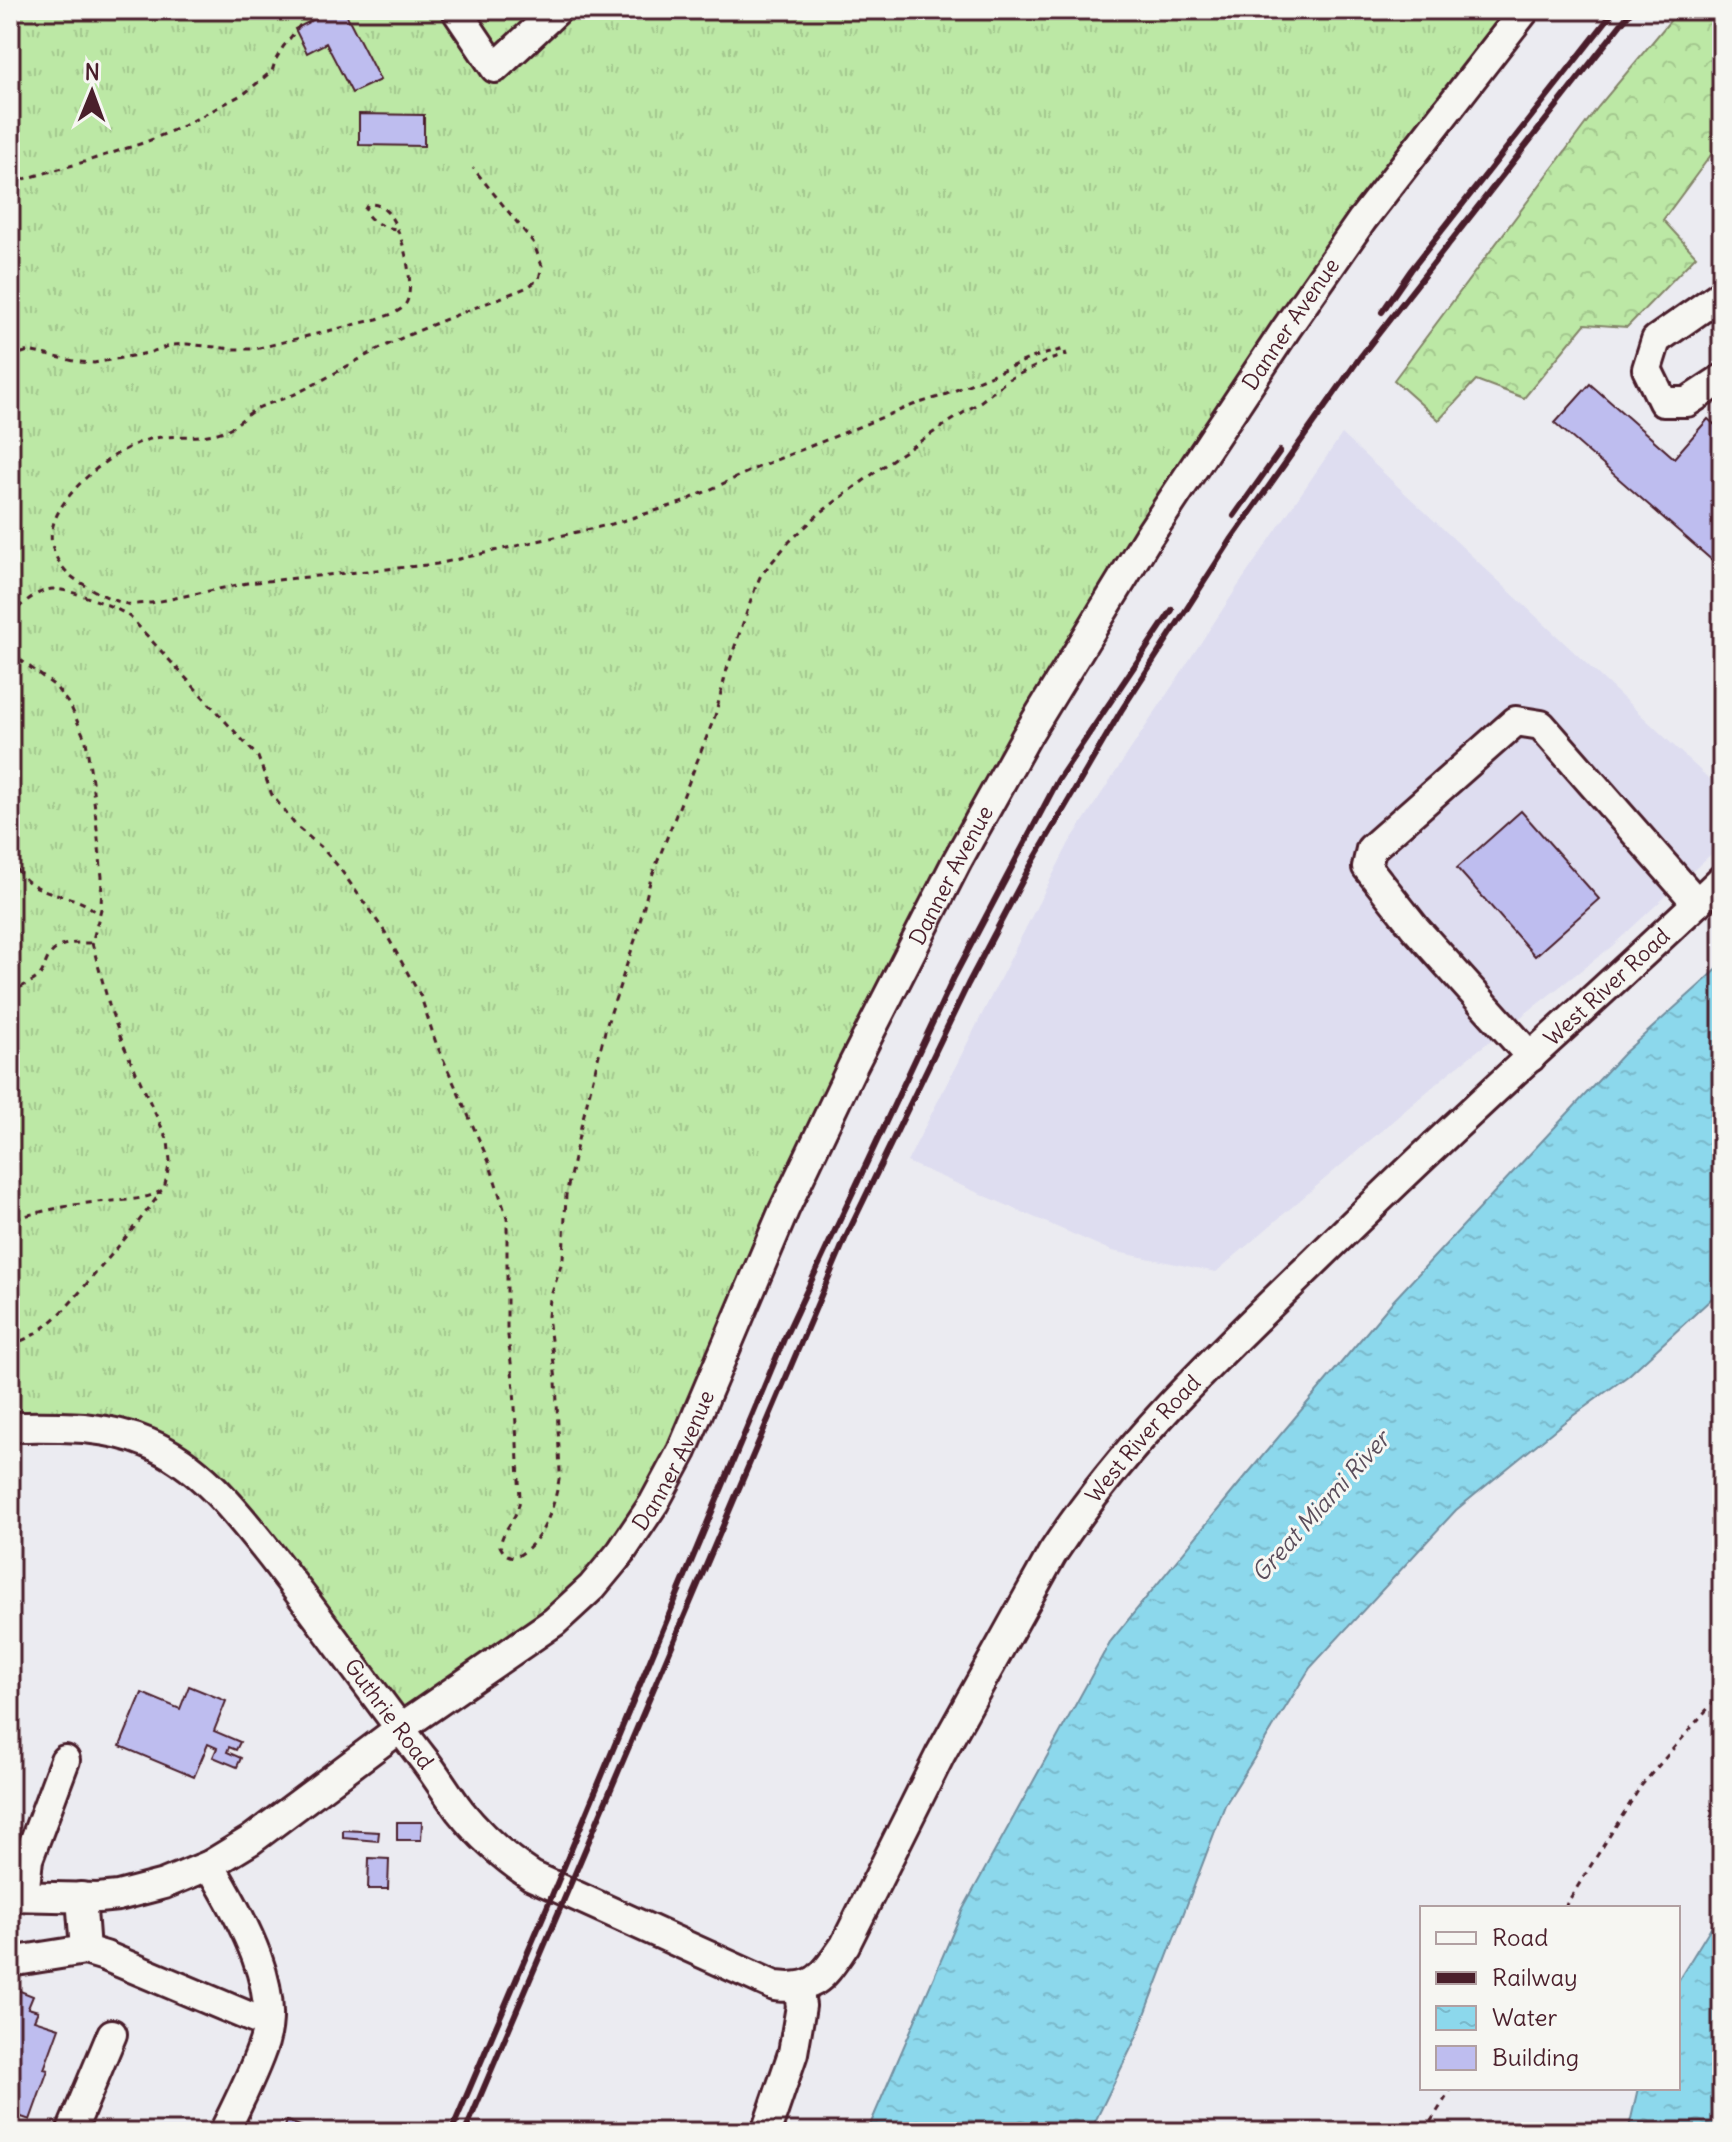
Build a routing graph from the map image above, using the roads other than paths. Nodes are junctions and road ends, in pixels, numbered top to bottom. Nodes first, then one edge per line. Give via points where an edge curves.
1 (557, 10) edge
2 (1525, 10) edge
3 (458, 11) edge
4 (1722, 294) edge
5 (1722, 379) edge
6 (1722, 879) edge
7 (1697, 903) junction
8 (1531, 1057) junction
9 (10, 1427) edge
10 (399, 1729) junction
11 (65, 1760) dead end
12 (210, 1865) junction
13 (17, 1896) edge
14 (81, 1897) junction
15 (85, 1950) junction
16 (10, 1962) edge
17 (798, 1987) junction
18 (267, 2024) junction
19 (112, 2034) dead end
20 (71, 2132) edge
21 (224, 2132) edge
22 (766, 2132) edge

1 - 3 street via 495,68
2 - 10 street, Danner Avenue via 1362,220 1286,329 1148,537 1026,737 853,1065 784,1210 682,1451 634,1534 592,1587 554,1622
4 - 5 street via 1656,340 1647,369 1663,402 1687,402
6 - 7 street, West River Road
7 - 8 street, West River Road
7 - 8 street via 1541,725 1516,721 1371,849 1367,867
8 - 17 street, West River Road via 1246,1327 1108,1475 1034,1584 845,1945 825,1973
9 - 10 street, Guthrie Road via 113,1432 179,1458 244,1521
10 - 12 street, Danner Avenue
10 - 17 street, Guthrie Road via 489,1843 532,1876 775,1986
11 - 13 street
12 - 14 street, Danner Avenue via 138,1892
12 - 18 street via 257,1955
13 - 14 street, Danner Avenue
14 - 15 street
15 - 16 street
15 - 18 street
17 - 22 street via 801,2006 793,2053
18 - 21 street via 265,2040
19 - 20 street

